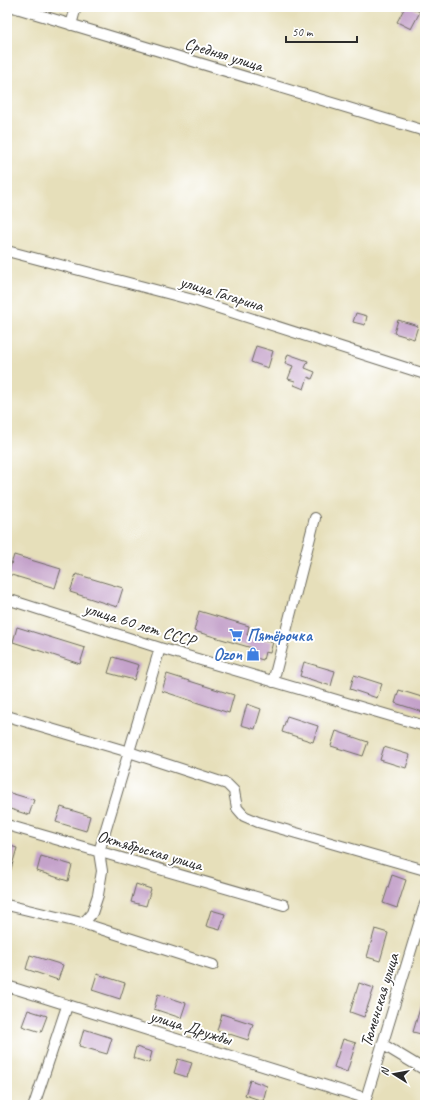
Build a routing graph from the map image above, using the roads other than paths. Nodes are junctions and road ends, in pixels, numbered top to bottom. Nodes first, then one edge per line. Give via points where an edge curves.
1 (13, 7) edge
2 (76, 7) edge
3 (71, 25) junction
4 (425, 131) edge
5 (7, 251) edge
6 (425, 374) edge
7 (314, 518) dead end
8 (7, 599) edge
9 (160, 648) junction
10 (273, 682) junction
11 (7, 716) edge
12 (425, 726) edge
13 (129, 752) junction
14 (7, 825) edge
15 (99, 852) junction
16 (425, 870) edge
17 (7, 904) edge
18 (425, 904) edge
19 (284, 905) dead end
20 (82, 923) junction
21 (213, 965) dead end
22 (7, 986) edge
23 (67, 1006) junction
24 (382, 1044) junction
25 (425, 1070) edge
26 (364, 1101) edge
27 (34, 1105) edge

1 - 3 street, Средняя улица
2 - 3 street
3 - 4 street, Средняя улица
5 - 6 street, улица Гагарина via 197,300
7 - 10 street
8 - 9 street, улица 60 лет СССР
9 - 10 street, улица 60 лет СССР
9 - 13 street
10 - 12 street, улица 60 лет СССР
11 - 13 street
13 - 15 street
13 - 16 street via 227,784 234,791 237,808 244,816 258,822
14 - 15 street, Октябрьская улица
15 - 19 street, Октябрьская улица
15 - 20 street via 102,872 98,896 92,913
17 - 20 street
18 - 24 street, Тюменская улица
20 - 21 street
22 - 23 street, улица Дружбы
23 - 26 street, улица Дружбы
23 - 27 street
24 - 25 street
24 - 26 street, Тюменская улица

